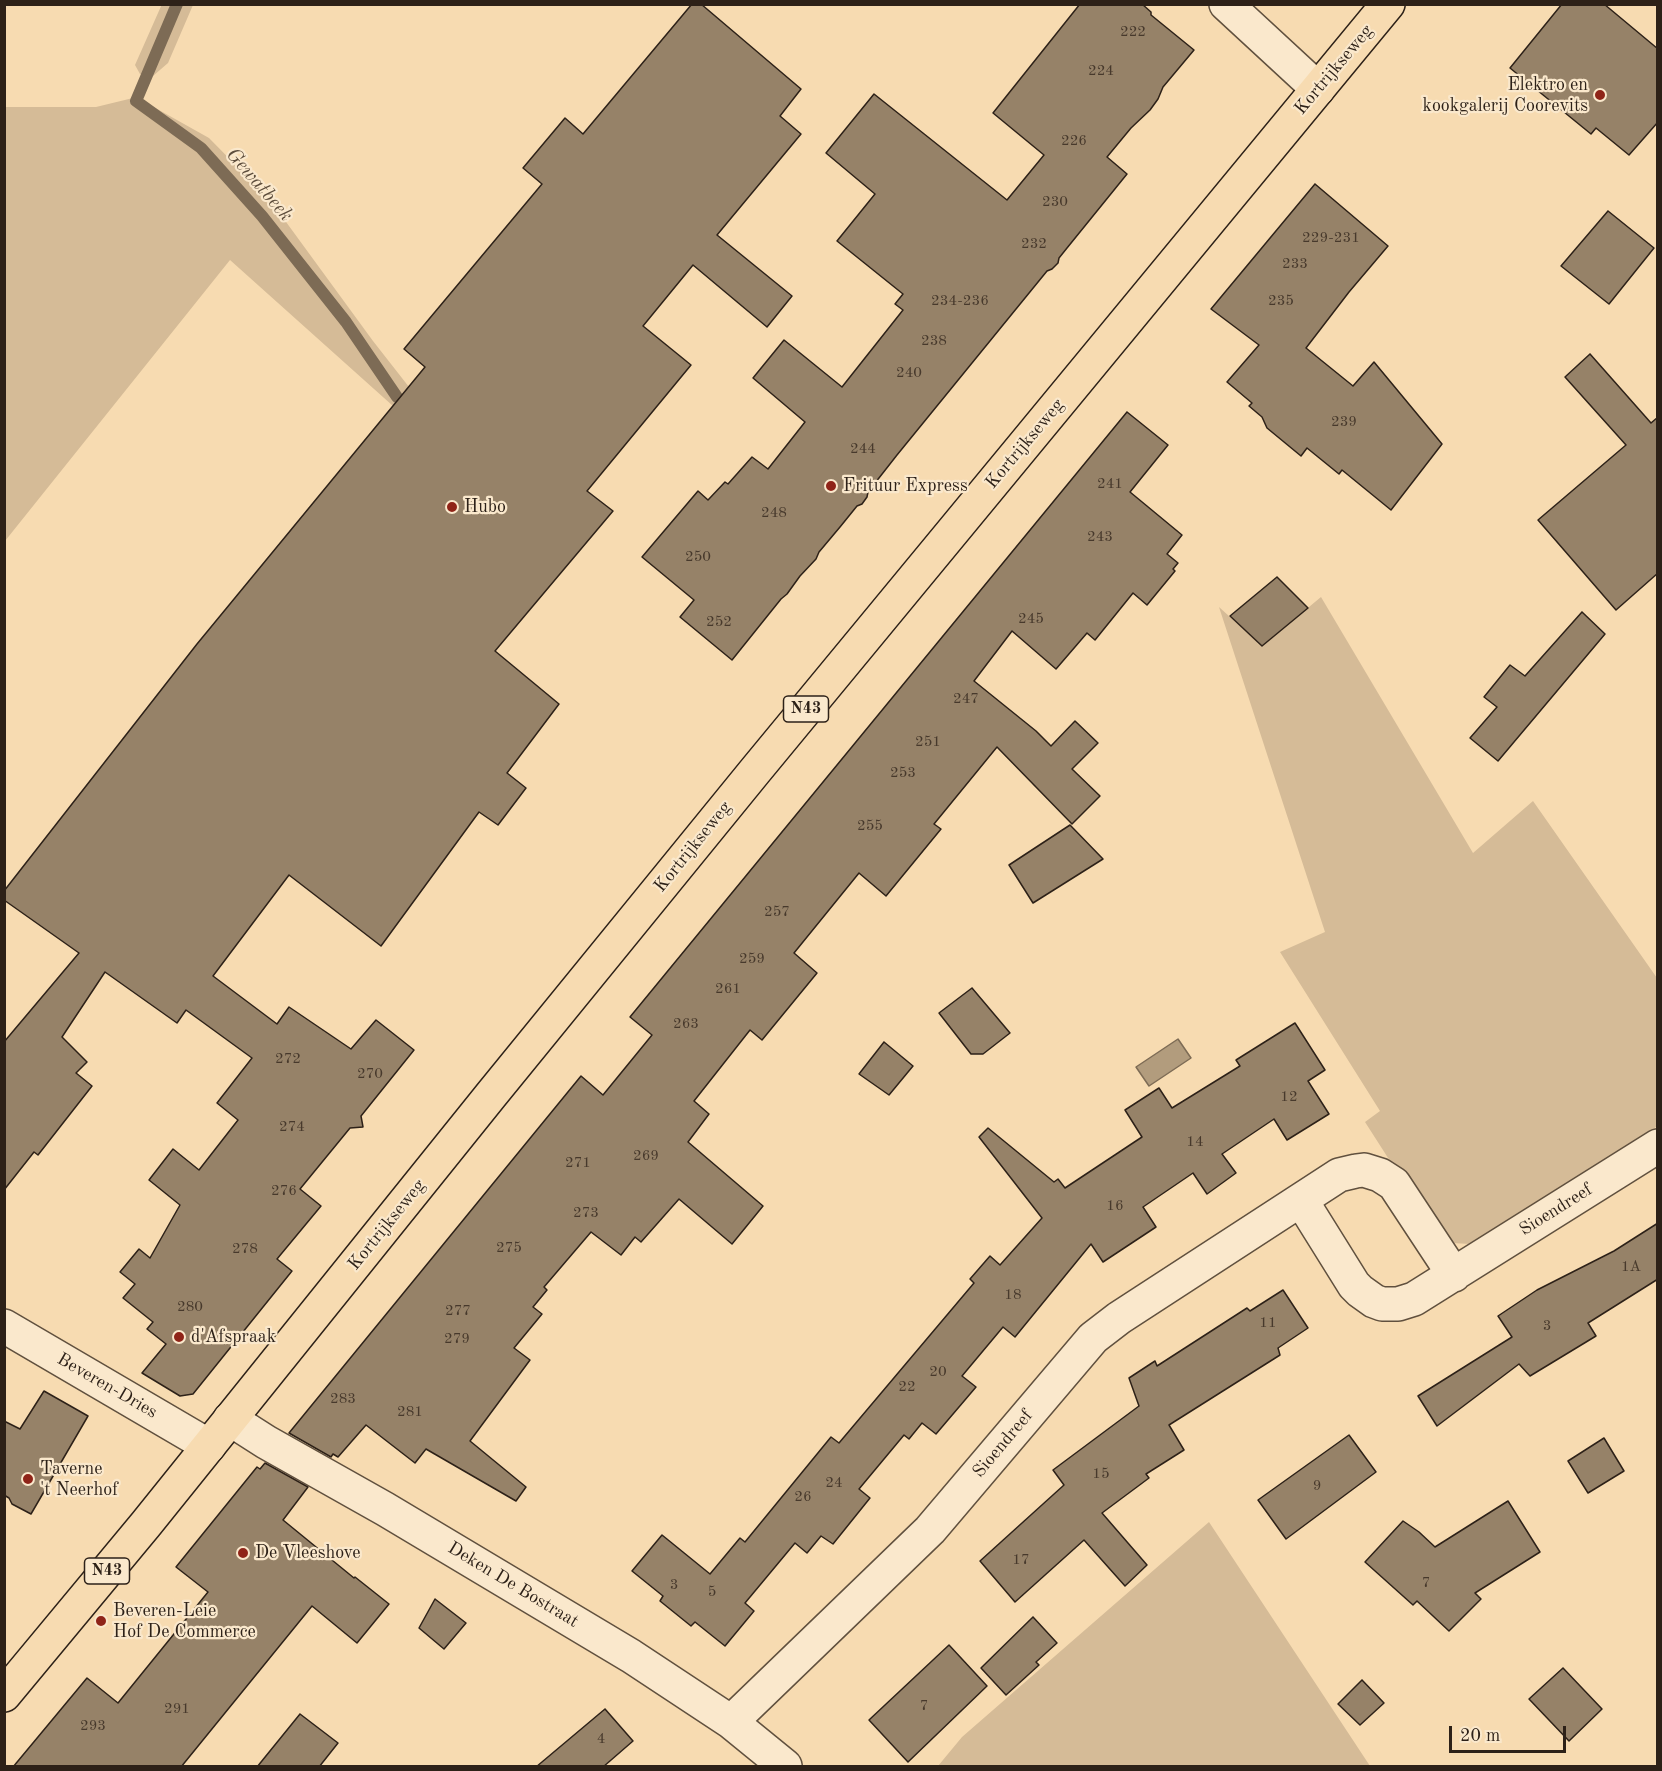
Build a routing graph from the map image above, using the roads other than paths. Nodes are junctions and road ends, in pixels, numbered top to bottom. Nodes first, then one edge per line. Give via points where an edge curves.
1 (1226, 4) edge
2 (1388, 4) edge
3 (1318, 89) junction
4 (1658, 1146) edge
5 (1300, 1200) junction
6 (1454, 1275) junction
7 (4, 1326) edge
8 (230, 1419) junction
9 (209, 1446) junction
10 (4, 1695) edge
11 (731, 1722) junction
12 (785, 1767) edge

1 - 3 street
2 - 3 main road, Kortrijkseweg / N43
3 - 8 main road, Kortrijkseweg / N43 via 755,771
4 - 6 street, Sioendreef
5 - 6 street, Sioendreef via 1354,1285 1374,1301 1390,1305 1414,1299
5 - 6 street, Sioendreef via 1347,1172 1364,1170 1380,1175 1399,1190
5 - 11 street, Sioendreef via 1093,1338 930,1530
7 - 9 street, Beveren-Dries
8 - 9 main road, Kortrijkseweg / N43
8 - 11 street, Deken De Bostraat via 631,1656
9 - 10 main road, Kortrijkseweg / N43
11 - 12 street, Deken De Bostraat

